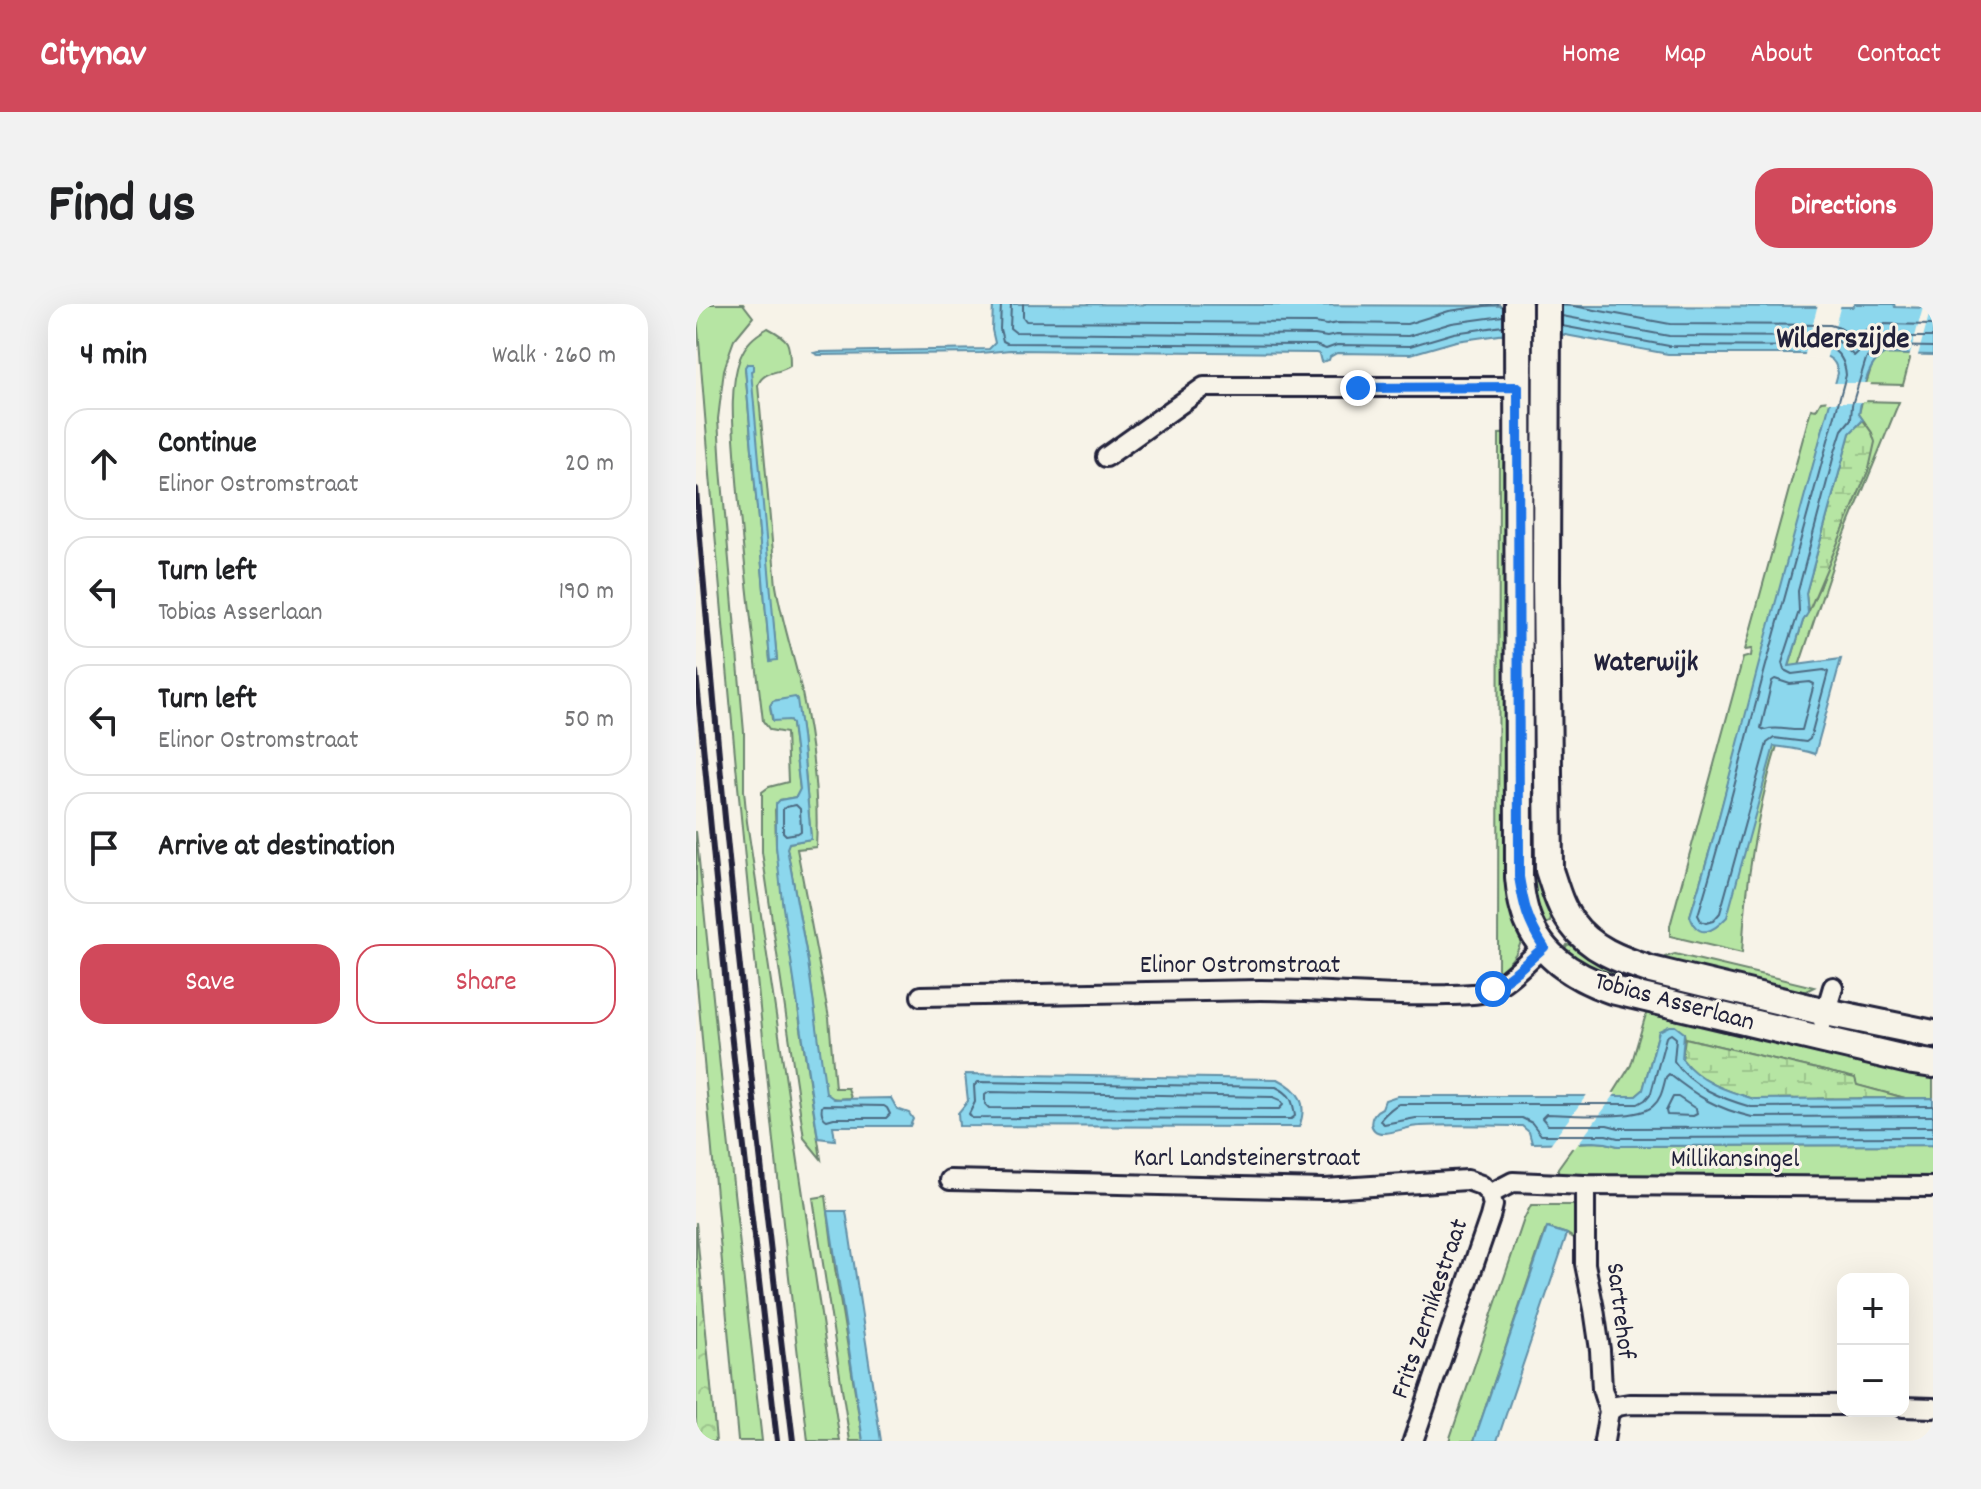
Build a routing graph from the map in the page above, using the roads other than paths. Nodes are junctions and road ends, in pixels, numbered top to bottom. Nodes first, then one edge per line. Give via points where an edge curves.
1 (1518, 304) edge
2 (1547, 304) edge
3 (1518, 387) junction
4 (1106, 457) dead end
5 (1544, 947) junction
6 (921, 996) dead end
7 (1830, 1000) junction
8 (1933, 1034) edge
9 (1818, 1039) junction
10 (1933, 1064) edge
11 (950, 1180) dead end
12 (1585, 1185) junction
13 (1933, 1187) edge
14 (1490, 1194) junction
15 (1837, 1405) edge
16 (1909, 1407) edge
17 (1933, 1408) edge
18 (1609, 1411) junction
19 (1413, 1441) edge
20 (1604, 1441) edge

1 - 3 street, Tobias Asserlaan
2 - 7 street, Tobias Asserlaan via 1548,834 1549,870 1559,899 1586,938 1623,960 1651,970
3 - 4 street via 1204,387
3 - 5 street, Tobias Asserlaan via 1519,877 1524,910
5 - 6 street, Elinor Ostromstraat via 1483,993 1260,990
5 - 9 street, Tobias Asserlaan via 1562,966 1612,990
7 - 8 street, Tobias Asserlaan
7 - 9 street
9 - 10 street, Tobias Asserlaan
11 - 14 street, Karl Landsteinerstraat via 1325,1189 1467,1180
12 - 13 street, Millikansingel
12 - 14 street, Millikansingel via 1513,1182
12 - 18 street, Sartrehof via 1585,1264
14 - 19 street, Frits Zernikestraat via 1490,1217
15 - 18 street via 1629,1404
16 - 17 street
18 - 20 street, Sartrehof

